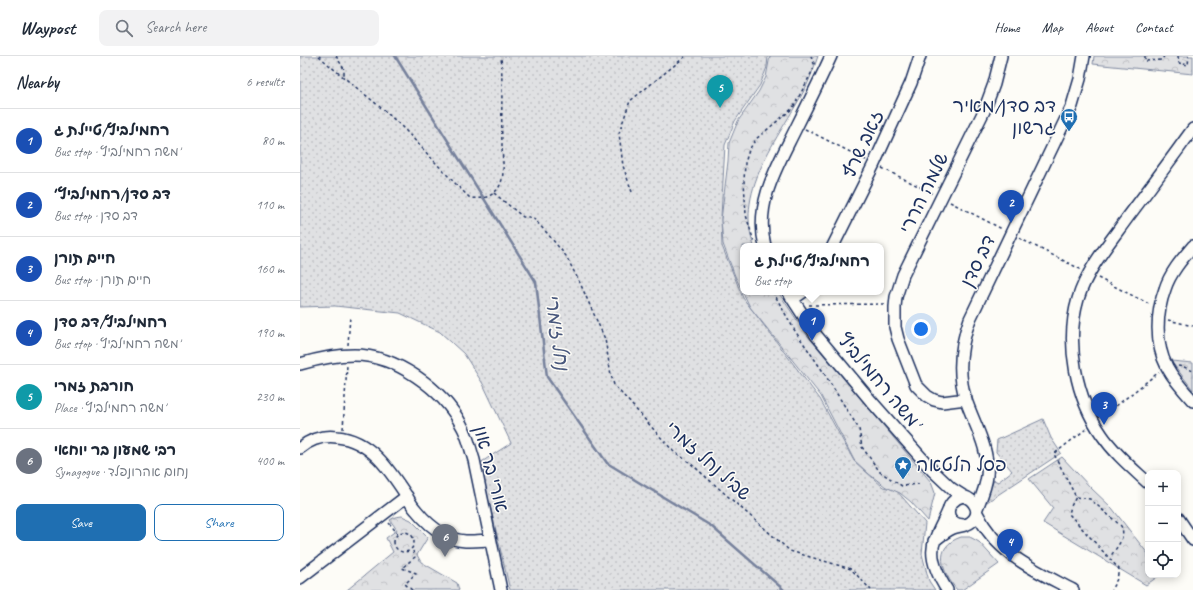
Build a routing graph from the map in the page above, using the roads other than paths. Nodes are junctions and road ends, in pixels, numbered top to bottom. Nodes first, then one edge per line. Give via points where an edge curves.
1 (831, 56) edge
2 (920, 56) edge
3 (1000, 56) edge
4 (1084, 56) edge
5 (1193, 130) edge
6 (765, 243) edge
7 (834, 243) edge
8 (1193, 246) edge
9 (793, 299) edge
10 (300, 364) edge
11 (966, 399) junction
12 (1193, 401) edge
13 (300, 448) edge
14 (987, 465) junction
15 (933, 471) junction
16 (1145, 480) edge
17 (407, 496) junction
18 (965, 496) junction
19 (949, 507) junction
20 (977, 510) junction
21 (1181, 522) edge
22 (966, 524) junction
23 (989, 535) junction
24 (490, 540) junction
25 (934, 540) junction
26 (1193, 540) edge
27 (300, 578) edge
28 (501, 590) edge
29 (946, 590) edge
30 (1073, 590) edge

1 - 6 street via 820,66 765,197 762,225
2 - 7 street, זאב שרף via 911,83 874,164
3 - 11 street, שלמה הררי via 994,84 984,111 903,275 895,304 898,339 916,385 934,400 942,402
4 - 11 street, דב סדן via 1072,106 966,331 960,372
5 - 16 street via 1114,237 1090,274 1078,300 1072,336 1078,380 1094,423 1109,445
8 - 12 street via 1165,288 1158,331 1166,366
9 - 15 street, משה רחמילביץ' via 816,335
10 - 24 street, אורי בר און via 354,355 371,357 396,365 427,384 453,411 468,440
11 - 14 street, דב סדן via 982,440
13 - 17 street via 318,437 332,436 354,440 378,456
14 - 18 street via 976,488
14 - 20 street, דב סדן via 988,476
15 - 18 street, משה רחמילביץ'
15 - 19 street, משה רחמילביץ' via 942,483
17 - 24 street via 424,519 447,536 471,542
17 - 27 street
18 - 19 street via 956,498
18 - 20 street via 973,501
19 - 22 street via 952,520
19 - 25 street
20 - 22 street via 973,521
20 - 23 street
21 - 26 street
22 - 23 street
22 - 25 street
23 - 30 street via 1008,554
24 - 28 street, אורי בר און
25 - 29 street via 933,560

